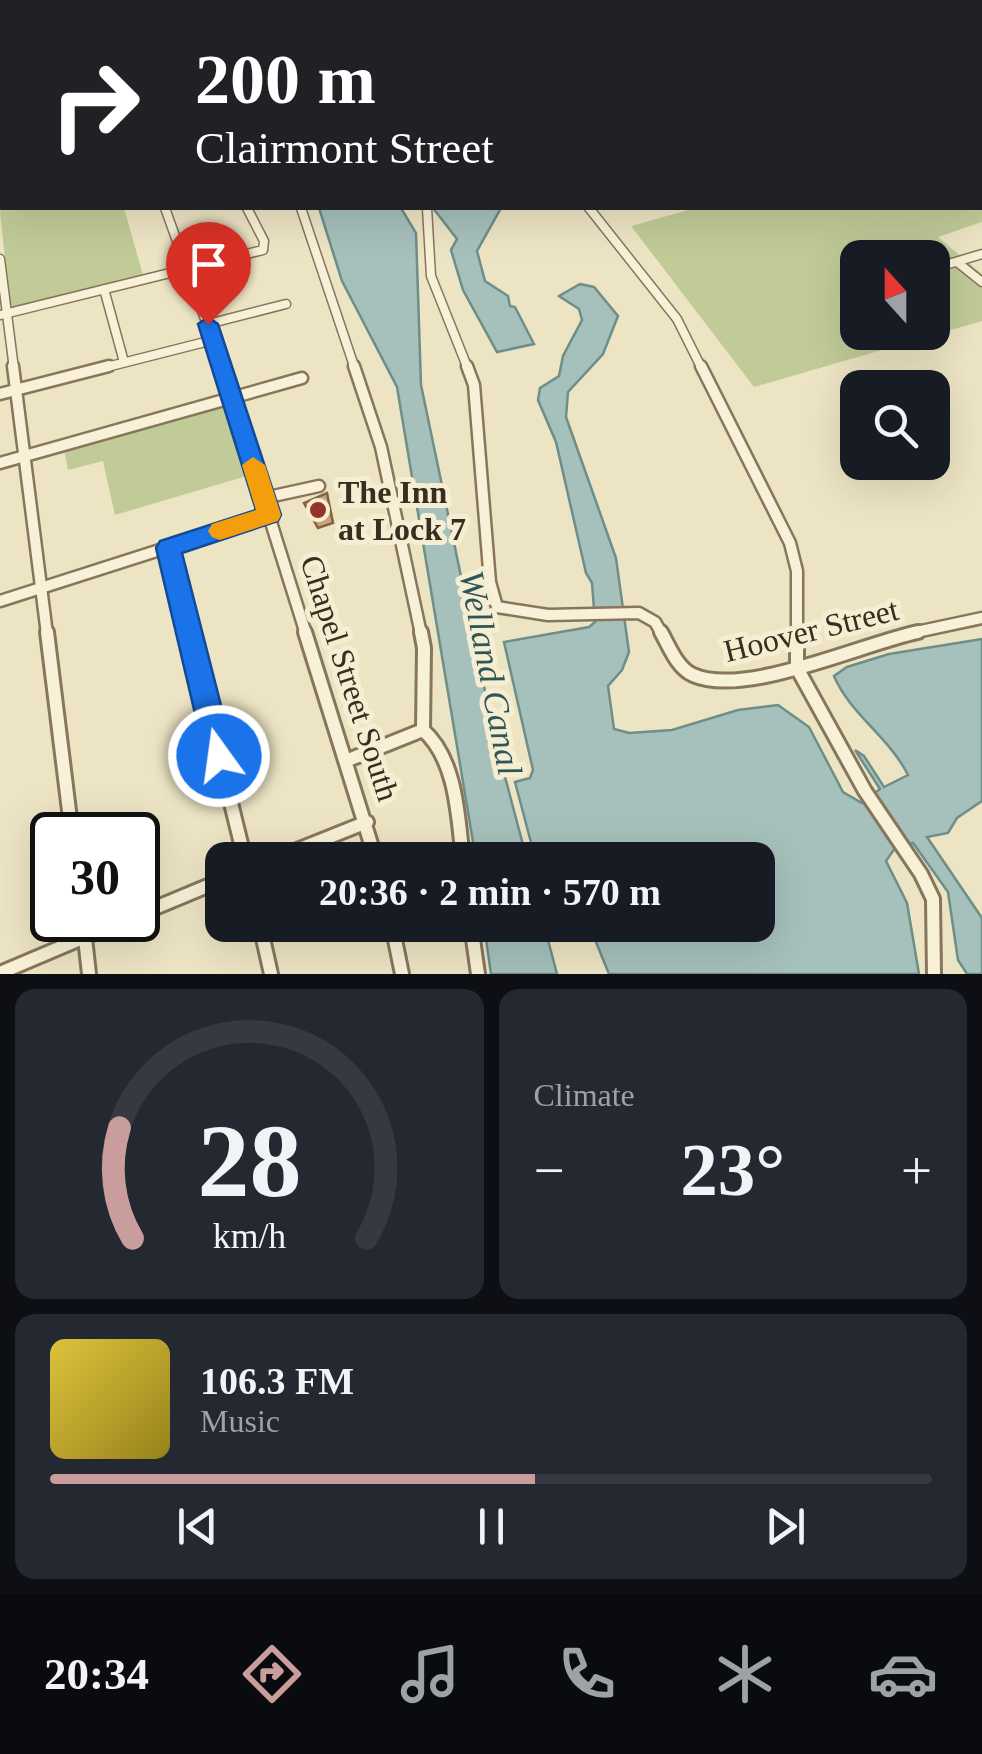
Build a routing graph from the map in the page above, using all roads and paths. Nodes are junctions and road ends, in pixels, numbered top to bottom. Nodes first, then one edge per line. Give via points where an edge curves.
1 (166, 210) edge
2 (247, 210) edge
3 (302, 210) edge
4 (427, 210) edge
5 (591, 210) edge
6 (982, 254) edge
7 (0, 259) edge
8 (957, 262) junction
9 (950, 264) edge
10 (190, 269) junction
11 (982, 282) edge
12 (104, 289) junction
13 (286, 304) dead end
14 (4, 314) edge
15 (208, 324) junction
16 (213, 340) junction
17 (124, 362) junction
18 (302, 378) dead end
19 (17, 390) junction
20 (0, 394) edge
21 (232, 398) junction
22 (26, 456) junction
23 (0, 463) edge
24 (319, 486) dead end
25 (264, 498) junction
26 (270, 515) junction
27 (168, 548) junction
28 (41, 589) junction
29 (0, 601) edge
30 (982, 618) edge
31 (797, 668) junction
32 (419, 732) junction
33 (348, 760) junction
34 (69, 812) edge
35 (367, 822) junction
36 (240, 842) edge
37 (317, 842) edge
38 (372, 842) edge
39 (460, 842) edge
40 (205, 887) edge
41 (160, 906) edge
42 (57, 942) edge
43 (86, 942) edge
44 (264, 942) edge
45 (395, 942) edge
46 (473, 942) edge
47 (0, 972) edge
48 (89, 974) edge
49 (271, 974) edge
50 (402, 974) edge
51 (478, 974) edge
52 (934, 974) edge

1 - 10 street, Chapel Street South
2 - 10 street via 266,246
3 - 32 street via 381,447 424,648
4 - 31 street, Hoover Street via 431,276 474,385 497,607 548,615 640,613 655,622 681,666 700,680 722,683
5 - 31 street via 677,319 790,544 797,571
6 - 8 street
7 - 14 street
8 - 9 street
8 - 11 street
10 - 12 street
10 - 15 street, Chapel Street South
12 - 14 street
12 - 17 street
13 - 15 street
14 - 19 street
15 - 16 street, Chapel Street South
16 - 17 street
16 - 21 street, Chapel Street South
17 - 19 street
18 - 21 street
19 - 20 street
19 - 22 street
21 - 22 street
21 - 25 street, Chapel Street South
22 - 23 street
22 - 28 street
24 - 25 street
25 - 26 street, Chapel Street South
26 - 27 street
26 - 33 street, Chapel Street South
27 - 28 street
27 - 36 street
28 - 29 street
28 - 34 street
30 - 31 street, Hoover Street
31 - 52 street via 932,899
32 - 33 street
32 - 39 street via 434,736 444,762
33 - 35 street, Chapel Street South
35 - 37 street
35 - 38 street, Chapel Street South
40 - 41 street
42 - 47 street
43 - 48 street
44 - 49 street
45 - 50 street
46 - 51 street

